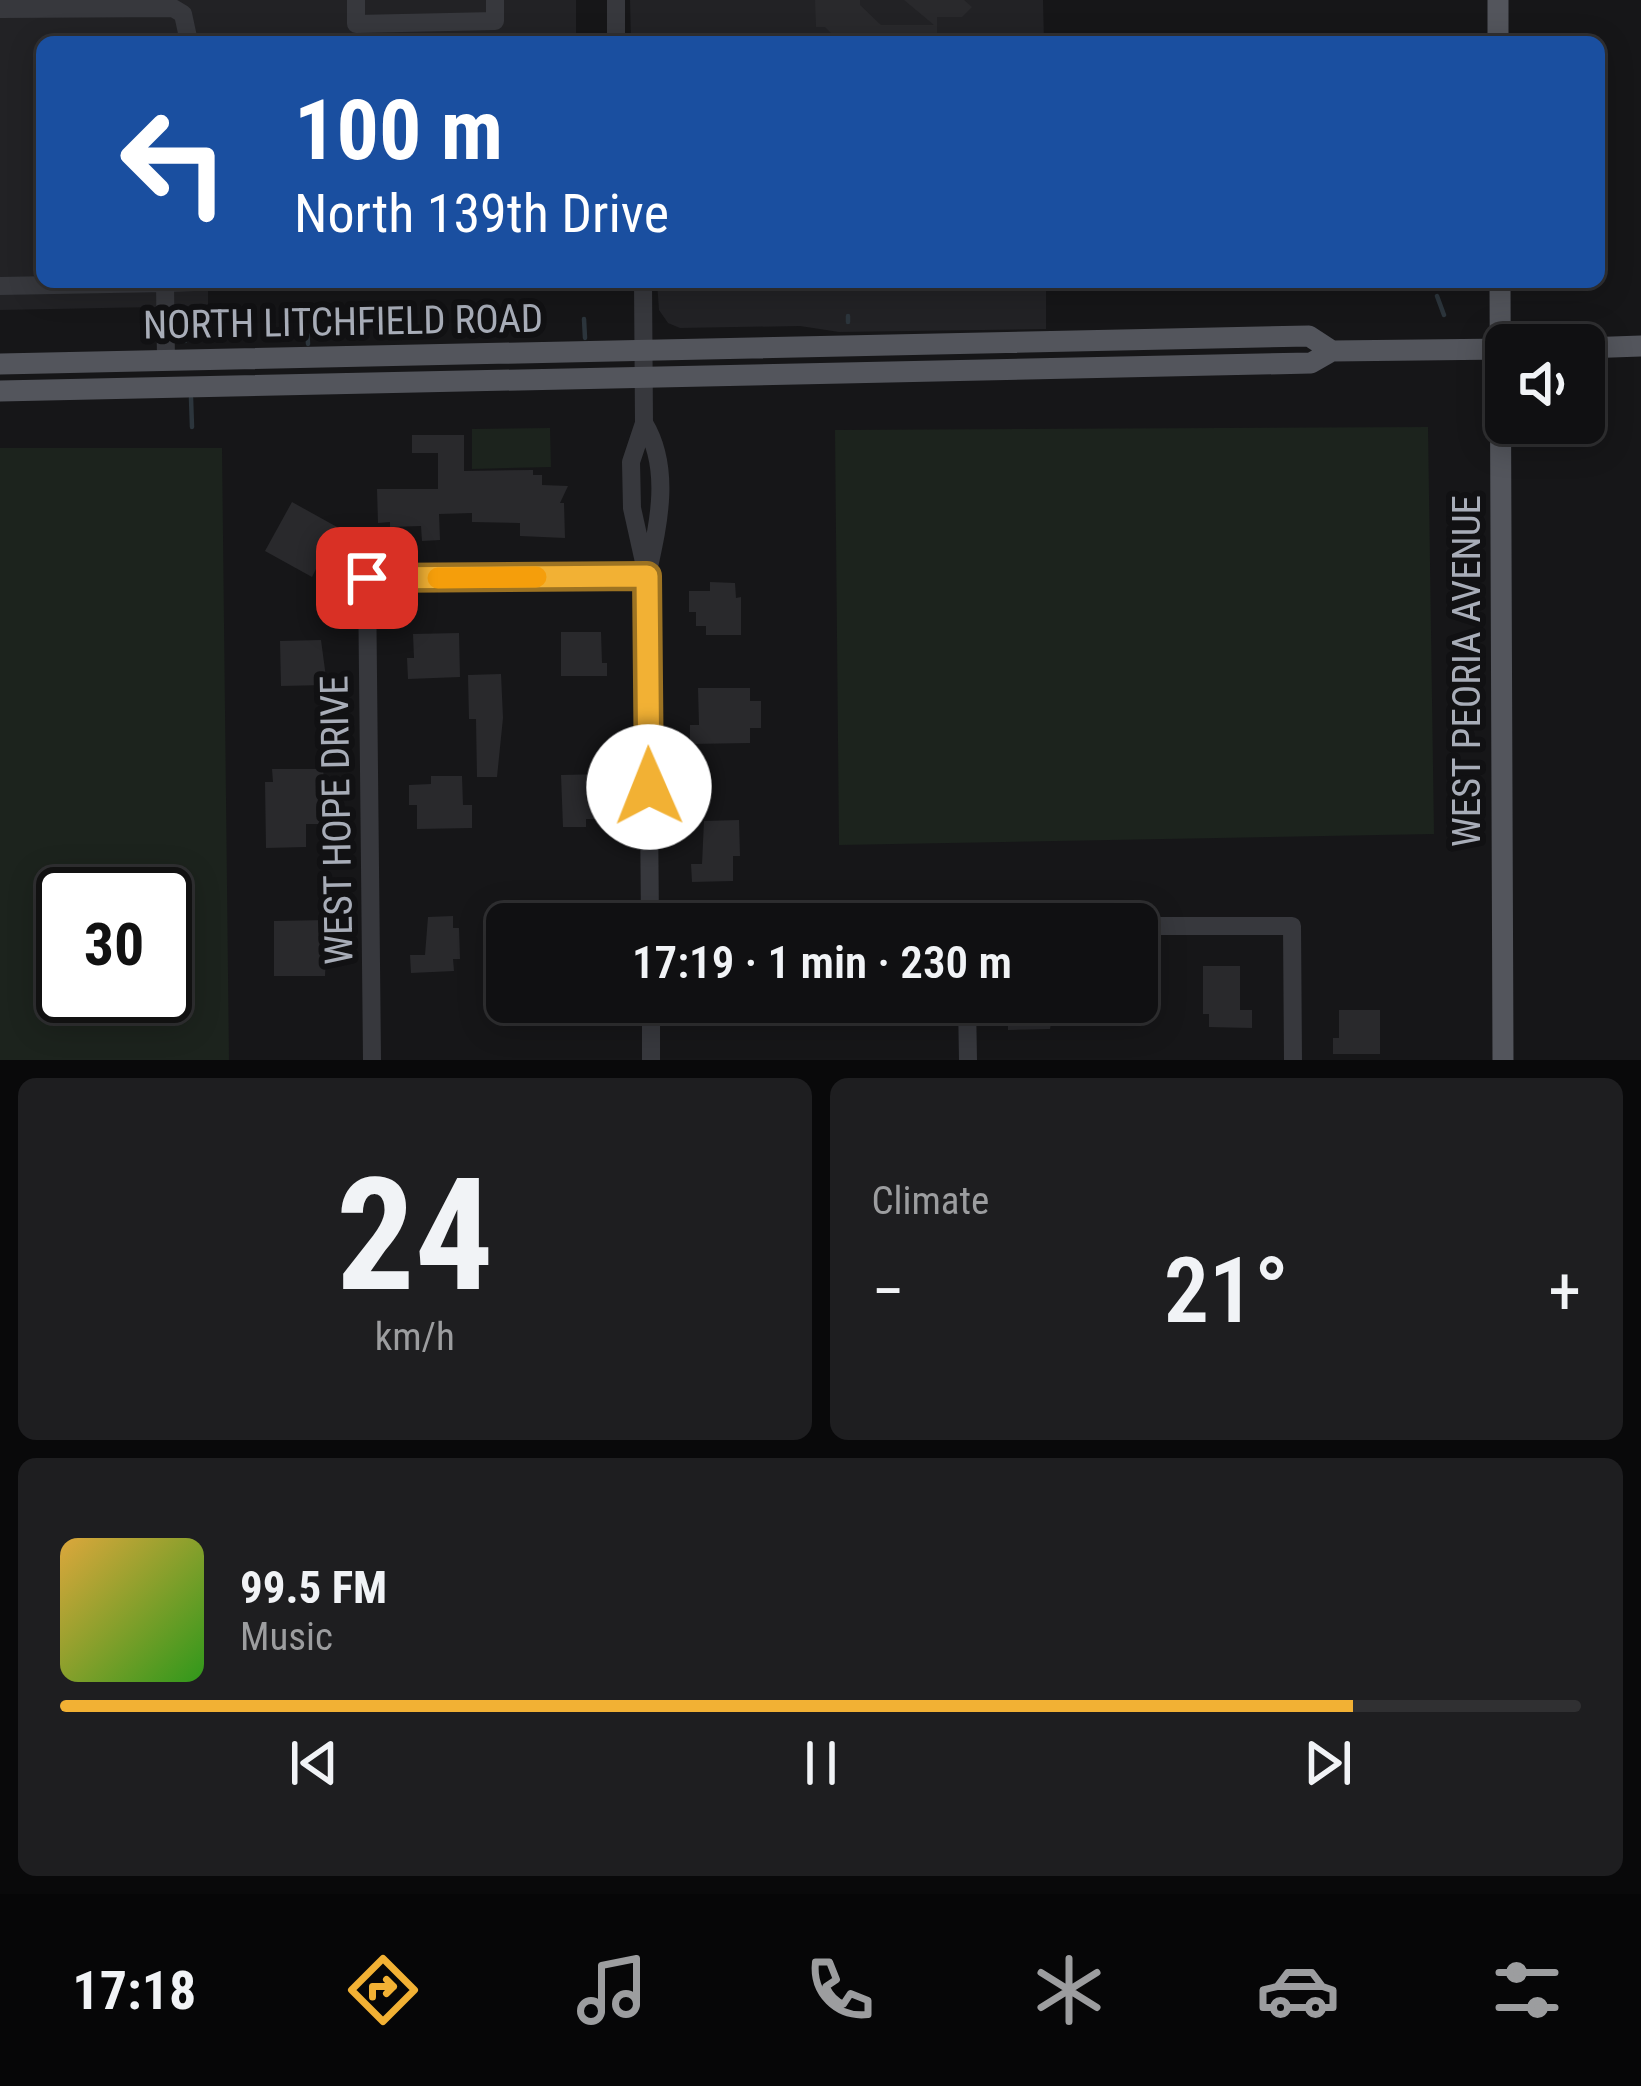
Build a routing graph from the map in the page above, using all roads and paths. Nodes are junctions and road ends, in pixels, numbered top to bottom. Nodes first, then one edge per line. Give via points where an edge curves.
1 (356, 0) edge
2 (495, 0) edge
3 (616, 0) edge
4 (1498, 0) edge
5 (0, 9) edge
6 (188, 36) edge
7 (616, 36) edge
8 (1498, 36) edge
9 (36, 285) edge
10 (0, 286) edge
11 (165, 288) edge
12 (643, 288) edge
13 (1500, 288) edge
14 (1502, 324) edge
15 (949, 343) junction
16 (1641, 346) edge
17 (1605, 347) edge
18 (1485, 349) edge
19 (644, 350) junction
20 (1332, 351) junction
21 (166, 361) junction
22 (0, 364) edge
23 (868, 373) junction
24 (644, 376) junction
25 (0, 387) edge
26 (644, 423) junction
27 (1503, 444) edge
28 (631, 478) junction
29 (660, 479) junction
30 (647, 576) junction
31 (650, 903) edge
32 (1158, 926) edge
33 (651, 1023) edge
34 (967, 1023) edge
35 (372, 1060) edge
36 (651, 1060) edge
37 (968, 1060) edge
38 (1293, 1060) edge
39 (1503, 1060) edge

1 - 2 street via 356,24 495,21
3 - 7 street
4 - 8 main road
5 - 6 street via 172,8 183,14
9 - 10 street
11 - 21 street
12 - 19 street
13 - 14 main road, WEST PEORIA AVENUE
15 - 19 main road, NORTH LITCHFIELD ROAD
15 - 20 main road, NORTH LITCHFIELD ROAD via 1309,336
15 - 23 main road via 936,358 883,361
16 - 17 main road
18 - 20 main road, NORTH LITCHFIELD ROAD
19 - 21 main road, NORTH LITCHFIELD ROAD
19 - 24 street
20 - 23 main road, NORTH LITCHFIELD ROAD via 1311,362
21 - 22 main road, NORTH LITCHFIELD ROAD
21 - 25 main road via 143,376
23 - 24 main road, NORTH LITCHFIELD ROAD
24 - 25 main road, NORTH LITCHFIELD ROAD
24 - 26 street
26 - 28 street
26 - 29 street via 657,443
27 - 39 main road, WEST PEORIA AVENUE
28 - 29 street
28 - 30 street
29 - 30 street
30 - 31 street
30 - 35 street, WEST HOPE DRIVE via 367,578
32 - 38 street via 1292,926
33 - 36 street
34 - 37 street

